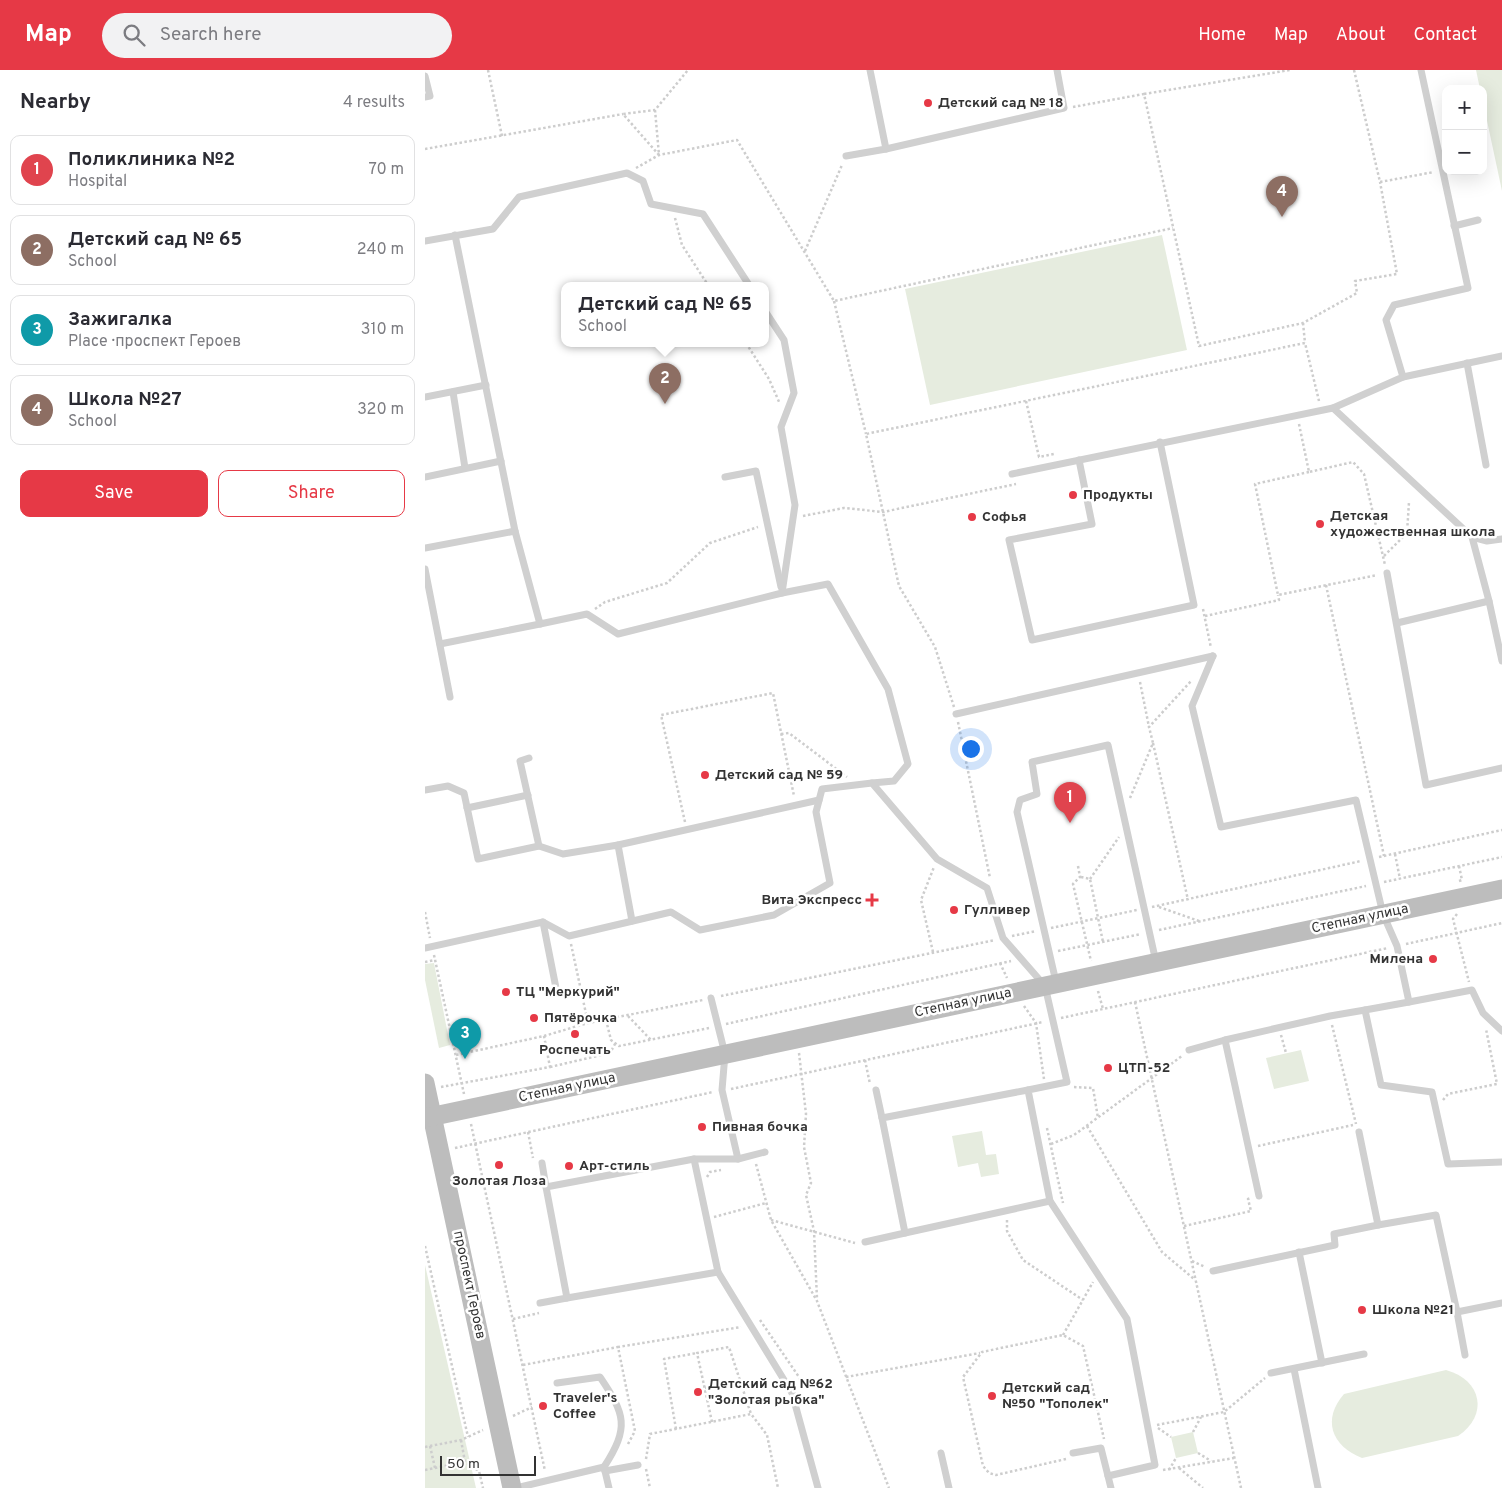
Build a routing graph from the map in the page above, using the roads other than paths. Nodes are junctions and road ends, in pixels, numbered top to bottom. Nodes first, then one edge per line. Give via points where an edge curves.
1 (870, 70) edge
2 (1057, 70) edge
3 (1421, 70) edge
4 (425, 76) edge
5 (425, 97) edge
6 (886, 148) junction
7 (846, 156) road end
8 (1479, 220) dead end
9 (1455, 226) junction
10 (455, 235) junction
11 (425, 241) edge
12 (747, 282) edge
13 (769, 317) edge
14 (1502, 356) edge
15 (1467, 363) junction
16 (1403, 377) junction
17 (486, 385) junction
18 (453, 392) junction
19 (425, 397) edge
20 (1333, 408) junction
21 (1160, 442) junction
22 (1079, 460) junction
23 (501, 461) junction
24 (1486, 465) dead end
25 (465, 468) junction
26 (1012, 474) dead end
27 (425, 477) edge
28 (725, 477) dead end
29 (515, 531) junction
30 (1471, 537) junction
31 (1502, 539) edge
32 (425, 548) edge
33 (425, 569) edge
34 (1387, 573) road end
35 (782, 593) junction
36 (1489, 601) junction
37 (1397, 622) junction
38 (540, 624) junction
39 (440, 644) junction
40 (1502, 661) edge
41 (449, 697) dead end
42 (956, 714) road end
43 (529, 758) dead end
44 (1502, 768) edge
45 (872, 783) junction
46 (425, 790) edge
47 (528, 795) junction
48 (819, 800) junction
49 (467, 808) junction
50 (618, 845) junction
51 (539, 846) junction
52 (1502, 889) edge
53 (1383, 914) junction
54 (632, 921) junction
55 (543, 922) junction
56 (429, 947) edge
57 (1156, 962) junction
58 (1050, 985) junction
59 (556, 988) dead end
60 (711, 998) dead end
61 (1409, 1002) junction
62 (1365, 1010) junction
63 (1502, 1031) edge
64 (1225, 1040) junction
65 (1189, 1050) road end
66 (725, 1054) junction
67 (426, 1086) edge
68 (876, 1090) dead end
69 (1028, 1090) junction
70 (429, 1117) edge
71 (882, 1118) junction
72 (1359, 1132) road end
73 (765, 1152) dead end
74 (694, 1159) junction
75 (738, 1159) junction
76 (1502, 1162) edge
77 (542, 1163) dead end
78 (546, 1187) junction
79 (1259, 1196) road end
80 (1050, 1201) junction
81 (1378, 1225) junction
82 (905, 1233) junction
83 (865, 1242) dead end
84 (1299, 1252) junction
85 (1213, 1271) road end
86 (719, 1272) junction
87 (567, 1298) junction
88 (540, 1303) dead end
89 (1502, 1303) edge
90 (1457, 1312) junction
91 (1364, 1354) dead end
92 (1465, 1355) dead end
93 (1322, 1363) junction
94 (1293, 1369) junction
95 (1271, 1373) road end
96 (557, 1383) dead end
97 (941, 1453) dead end
98 (1073, 1453) road end
99 (637, 1465) dead end
100 (605, 1469) junction
101 (1108, 1476) junction
102 (512, 1488) edge
103 (517, 1488) edge
104 (609, 1488) edge
105 (818, 1488) edge
106 (949, 1488) edge
107 (1111, 1488) edge
108 (1317, 1488) edge

1 - 6 lane
2 - 6 lane via 1064,108
3 - 9 lane
4 - 5 lane via 430,96
6 - 7 lane
8 - 9 lane
9 - 16 lane via 1468,288 1394,305 1386,320
10 - 11 lane
10 - 12 lane via 493,229 519,197 627,173 643,181 651,204 703,214
10 - 17 lane
13 - 35 lane via 784,340 795,393 781,427 795,505
14 - 15 lane
15 - 16 lane
15 - 24 lane
16 - 20 lane
17 - 18 lane
17 - 23 lane
18 - 19 lane
18 - 25 lane
20 - 21 lane
20 - 30 lane
21 - 22 lane
21 - 22 lane via 1194,605 1032,640 1009,540 1092,524
22 - 26 lane
23 - 25 lane
23 - 29 lane
25 - 27 lane
28 - 35 lane via 756,471
29 - 32 lane
29 - 38 lane
30 - 31 lane via 1487,541
30 - 36 lane
33 - 39 lane
34 - 37 lane
35 - 38 lane via 618,634 587,614
35 - 45 lane via 828,584 888,689 908,764 895,781
36 - 37 lane
36 - 40 lane
37 - 44 lane via 1426,785
38 - 39 lane
39 - 41 lane
42 - 53 lane via 1213,656 1192,706 1221,827 1356,800
43 - 47 lane via 520,761
45 - 48 lane via 822,789
45 - 58 lane via 937,859 987,888 1003,938
46 - 49 lane via 448,786 464,793
47 - 49 lane
47 - 51 lane
48 - 50 lane
48 - 54 lane via 816,812 830,883 774,916 700,930 671,912
49 - 51 lane via 478,859
50 - 51 lane via 563,854
50 - 54 lane
52 - 53 street, Степная улица
53 - 57 street, Степная улица
53 - 61 lane via 1397,946
54 - 55 lane via 569,936
55 - 56 lane
55 - 59 lane
57 - 58 street, Степная улица
57 - 58 lane via 1108,746 1032,762 1037,794 1020,800 1017,812
58 - 66 street, Степная улица
58 - 69 lane via 1052,1020 1067,1082
60 - 66 lane
61 - 62 lane
61 - 63 lane via 1472,990 1483,1012
62 - 64 lane
62 - 76 lane via 1381,1085 1432,1092 1448,1164
64 - 65 lane
64 - 79 lane
66 - 70 street, Степная улица
66 - 75 lane via 722,1090
67 - 70 street, проспект Героев
68 - 71 lane
69 - 71 lane
69 - 80 lane
70 - 102 street, проспект Героев
71 - 82 lane
72 - 81 lane
73 - 75 lane
74 - 75 lane
74 - 78 lane
74 - 86 lane via 711,1218
77 - 78 lane
78 - 87 lane
80 - 82 lane
80 - 101 lane via 1127,1319 1155,1464
81 - 84 lane via 1334,1234 1335,1245
81 - 90 lane via 1436,1214
82 - 83 lane
84 - 85 lane
84 - 93 lane
86 - 87 lane
86 - 105 lane via 792,1393
87 - 88 lane
89 - 90 lane
90 - 92 lane
91 - 93 lane
93 - 94 lane
94 - 95 lane
94 - 108 lane
96 - 100 lane via 600,1376 617,1402 622,1426 619,1444
97 - 106 lane
98 - 101 lane via 1101,1448
99 - 100 lane
100 - 103 lane
100 - 104 lane
101 - 107 lane

